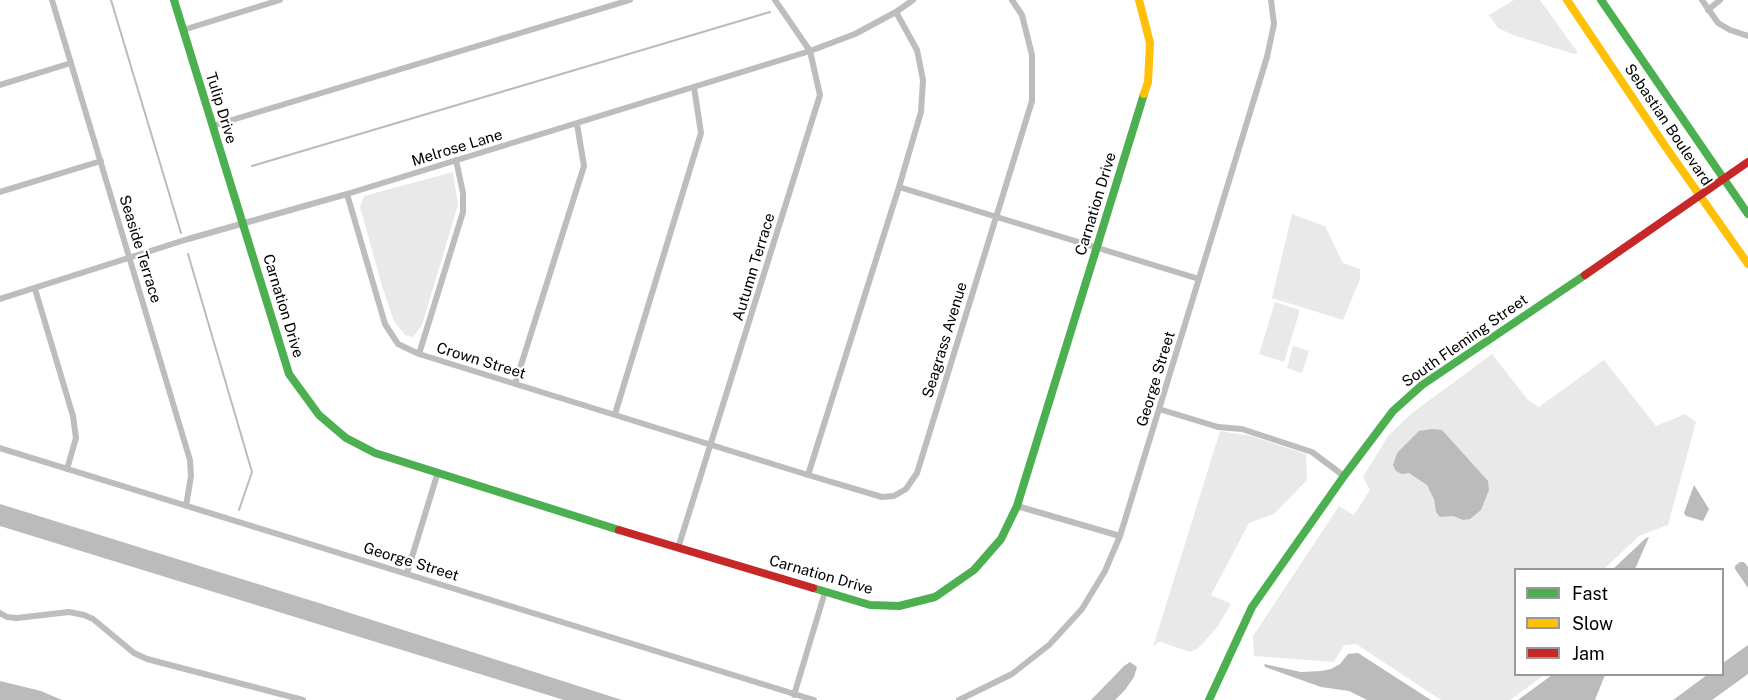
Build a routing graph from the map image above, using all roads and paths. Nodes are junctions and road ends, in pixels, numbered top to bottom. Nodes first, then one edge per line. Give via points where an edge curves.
1 (52, 0) edge
2 (174, 0) edge
3 (280, 0) edge
4 (630, 0) edge
5 (775, 0) edge
6 (913, 0) edge
7 (1011, 0) edge
8 (1139, 0) edge
9 (1271, 0) edge
10 (1567, 0) edge
11 (1601, 0) edge
12 (1702, 0) edge
13 (1720, 0) edge
14 (1708, 10) junction
15 (896, 12) junction
16 (183, 30) junction
17 (1748, 36) edge
18 (810, 51) junction
19 (71, 63) junction
20 (0, 85) edge
21 (694, 87) junction
22 (577, 124) junction
23 (212, 126) junction
24 (456, 160) junction
25 (101, 161) junction
26 (1748, 162) edge
27 (1724, 179) junction
28 (899, 187) junction
29 (0, 192) edge
30 (347, 194) junction
31 (1699, 196) junction
32 (1748, 214) edge
33 (995, 217) junction
34 (243, 224) junction
35 (1097, 248) junction
36 (130, 258) junction
37 (1748, 264) edge
38 (1199, 279) junction
39 (35, 289) junction
40 (0, 299) edge
41 (419, 354) junction
42 (515, 384) junction
43 (1159, 409) junction
44 (615, 414) junction
45 (710, 445) junction
46 (0, 448) edge
47 (67, 469) junction
48 (438, 472) junction
49 (808, 475) junction
50 (1344, 476) junction
51 (186, 506) junction
52 (1017, 506) junction
53 (1120, 536) junction
54 (678, 548) junction
55 (406, 573) junction
56 (825, 592) junction
57 (0, 613) edge
58 (794, 695) junction
59 (303, 700) edge
60 (814, 700) edge
61 (959, 700) edge
62 (1209, 700) edge

1 - 19 street, Seaside Terrace
2 - 16 street, Tulip Drive
3 - 16 street
4 - 23 street
5 - 18 street, Autumn Terrace
6 - 15 street, Melrose Lane
7 - 33 street, Seagrass Avenue via 1022,15 1032,55 1032,101
8 - 35 street, Carnation Drive via 1150,43 1148,82
9 - 38 street, George Street via 1274,24 1267,57
10 - 31 street, Sebastian Boulevard
11 - 27 street, Sebastian Boulevard
12 - 14 street
13 - 14 street
14 - 17 street via 1718,23
15 - 18 street, Melrose Lane via 855,34
15 - 28 street via 917,50 923,80 921,112
16 - 23 street, Tulip Drive
18 - 21 street, Melrose Lane
18 - 45 street, Autumn Terrace via 820,96
19 - 20 street
19 - 25 street, Seaside Terrace
21 - 22 street, Melrose Lane
21 - 44 street via 701,134
22 - 24 street, Melrose Lane
22 - 42 street via 584,166
23 - 34 street, Tulip Drive
24 - 30 street, Melrose Lane
24 - 41 street via 463,212
25 - 29 street
25 - 36 street, Seaside Terrace
26 - 27 street, South Fleming Street
27 - 31 street, South Fleming Street
27 - 32 street, Sebastian Boulevard
28 - 33 street
28 - 49 street
30 - 34 street, Melrose Lane
30 - 41 street, Crown Street via 385,324 398,344
31 - 37 street, Sebastian Boulevard
31 - 50 street, South Fleming Street via 1422,386 1392,411
33 - 35 street
33 - 49 street, Seagrass Avenue via 916,473 906,489 882,497
34 - 36 street, Melrose Lane
34 - 48 street, Carnation Drive via 289,374 319,415 346,438 375,453
35 - 38 street
35 - 52 street, Carnation Drive
36 - 39 street, Melrose Lane
36 - 51 street, Seaside Terrace via 190,460
38 - 43 street, George Street
39 - 40 street, Melrose Lane
39 - 47 street via 73,416 75,438
41 - 42 street, Crown Street
42 - 44 street, Crown Street
43 - 50 street via 1218,428 1242,429 1312,452
43 - 53 street, George Street
44 - 45 street, Crown Street
45 - 49 street, Seagrass Avenue
45 - 54 street, Autumn Terrace
46 - 47 street, George Street
47 - 51 street, George Street
48 - 54 street, Carnation Drive
48 - 55 street
50 - 62 street, South Fleming Street via 1252,607
51 - 55 street, George Street
52 - 53 street
52 - 56 street, Carnation Drive via 1001,539 974,570 935,597 899,606 870,605
53 - 61 street, George Street via 1082,609 1049,645 1012,674
54 - 56 street, Carnation Drive
55 - 58 street, George Street
56 - 58 street
57 - 59 street via 16,618 69,612 84,615 147,659
58 - 60 street, George Street

